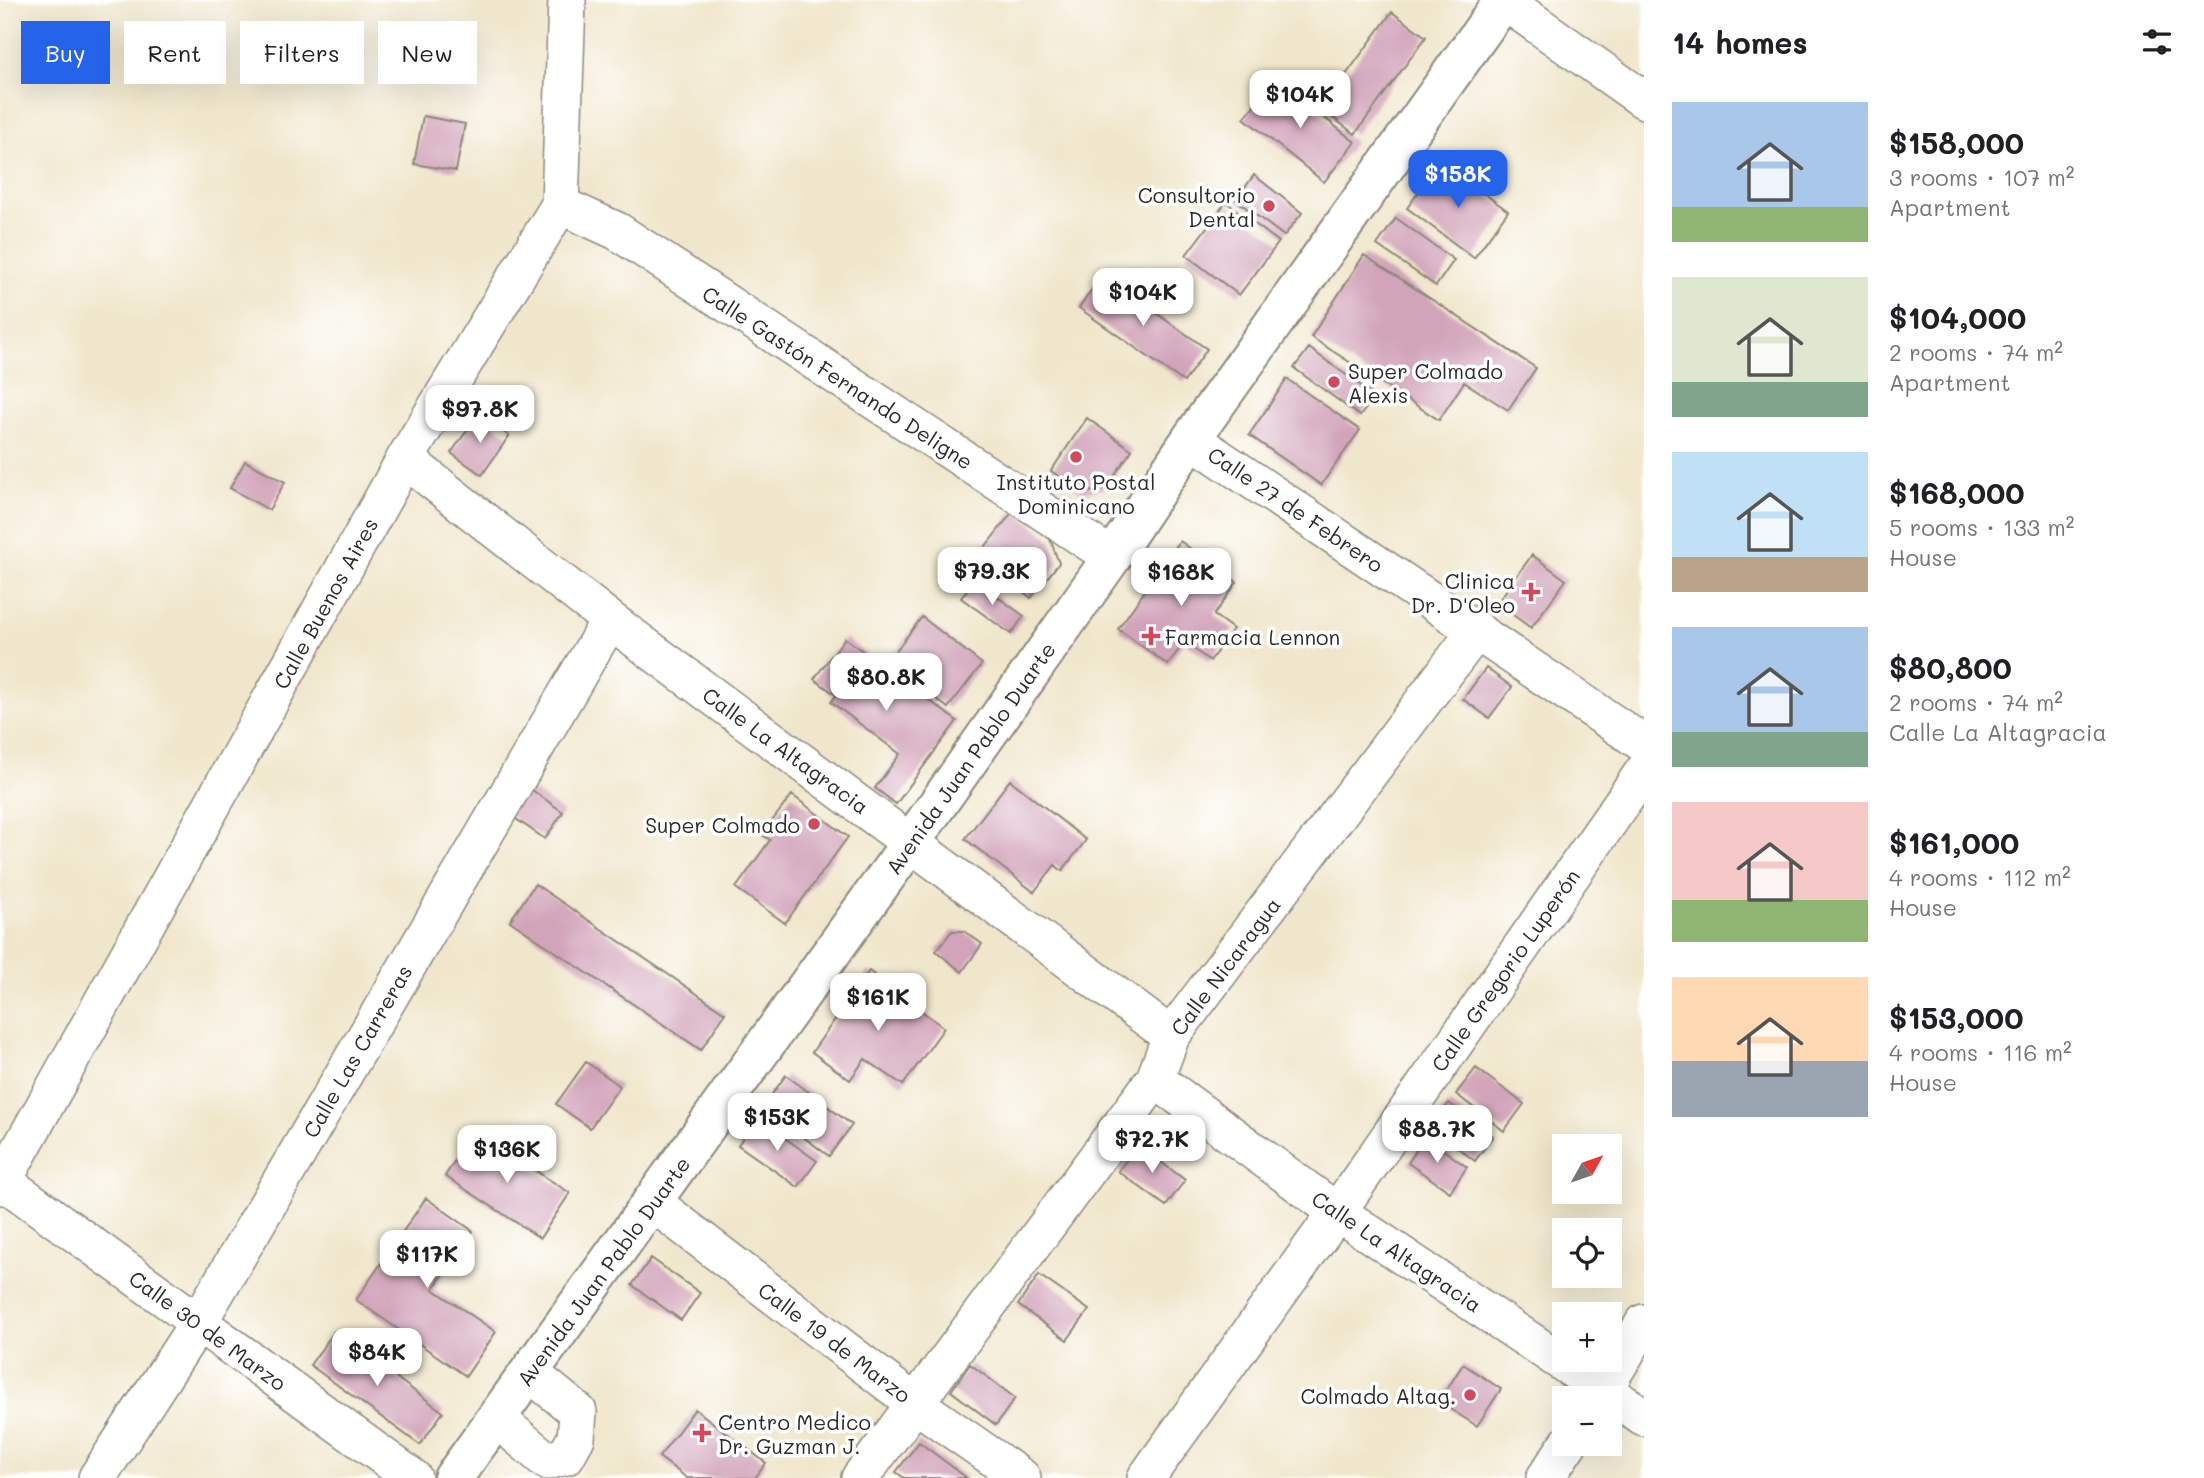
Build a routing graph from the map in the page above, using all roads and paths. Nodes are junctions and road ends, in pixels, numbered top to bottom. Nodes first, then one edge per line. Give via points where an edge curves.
1 (567, 0) edge
2 (1504, 0) edge
3 (1644, 100) edge
4 (560, 205) junction
5 (1191, 439) junction
6 (405, 459) junction
7 (1112, 557) junction
8 (610, 620) junction
9 (1477, 630) junction
10 (1644, 744) edge
11 (1644, 771) edge
12 (911, 842) junction
13 (1171, 1036) junction
14 (1155, 1079) junction
15 (1, 1184) edge
16 (652, 1202) junction
17 (1337, 1212) junction
18 (198, 1323) junction
19 (1644, 1323) edge
20 (530, 1373) junction
21 (1587, 1386) edge
22 (1606, 1386) edge
23 (913, 1402) junction
24 (1622, 1406) edge
25 (1644, 1417) edge
26 (496, 1418) junction
27 (1560, 1456) edge
28 (97, 1478) edge
29 (413, 1478) edge
30 (453, 1478) edge
31 (860, 1478) edge
32 (1022, 1478) edge
33 (1146, 1478) edge
34 (1545, 1478) edge

1 - 4 street, Calle Buenos Aires
2 - 3 street
2 - 5 main road, Avenida Juan Pablo Duarte
4 - 6 street, Calle Buenos Aires
4 - 7 street, Calle Gastón Fernando Deligne via 617,231
5 - 7 main road, Avenida Juan Pablo Duarte
5 - 9 street, Calle 27 de Febrero
6 - 8 street, Calle La Altagracia
6 - 15 street, Calle Buenos Aires
7 - 12 main road, Avenida Juan Pablo Duarte
8 - 12 street, Calle La Altagracia
8 - 18 street, Calle Las Carreras
9 - 10 street, Calle 27 de Febrero
9 - 13 street, Calle Nicaragua
11 - 17 street, Calle Gregorio Luperón
12 - 13 street, Calle La Altagracia
12 - 16 main road, Avenida Juan Pablo Duarte
13 - 14 street, Calle Nicaragua
14 - 17 street, Calle La Altagracia
14 - 23 street, Calle Nicaragua
15 - 18 street, Calle 30 de Marzo
16 - 20 main road, Avenida Juan Pablo Duarte
16 - 23 street, Calle 19 de Marzo
17 - 21 street, Calle La Altagracia
17 - 33 street, Calle Gregorio Luperón
18 - 28 street, Calle Las Carreras
18 - 29 street, Calle 30 de Marzo
19 - 22 street
20 - 26 main road, Avenida Juan Pablo Duarte
20 - 26 street via 578,1412 576,1438 566,1456 547,1461
23 - 31 street, Calle Nicaragua
23 - 32 street, Calle 19 de Marzo
24 - 25 street, Calle La Altagracia
26 - 30 main road, Avenida Juan Pablo Duarte
27 - 34 street

